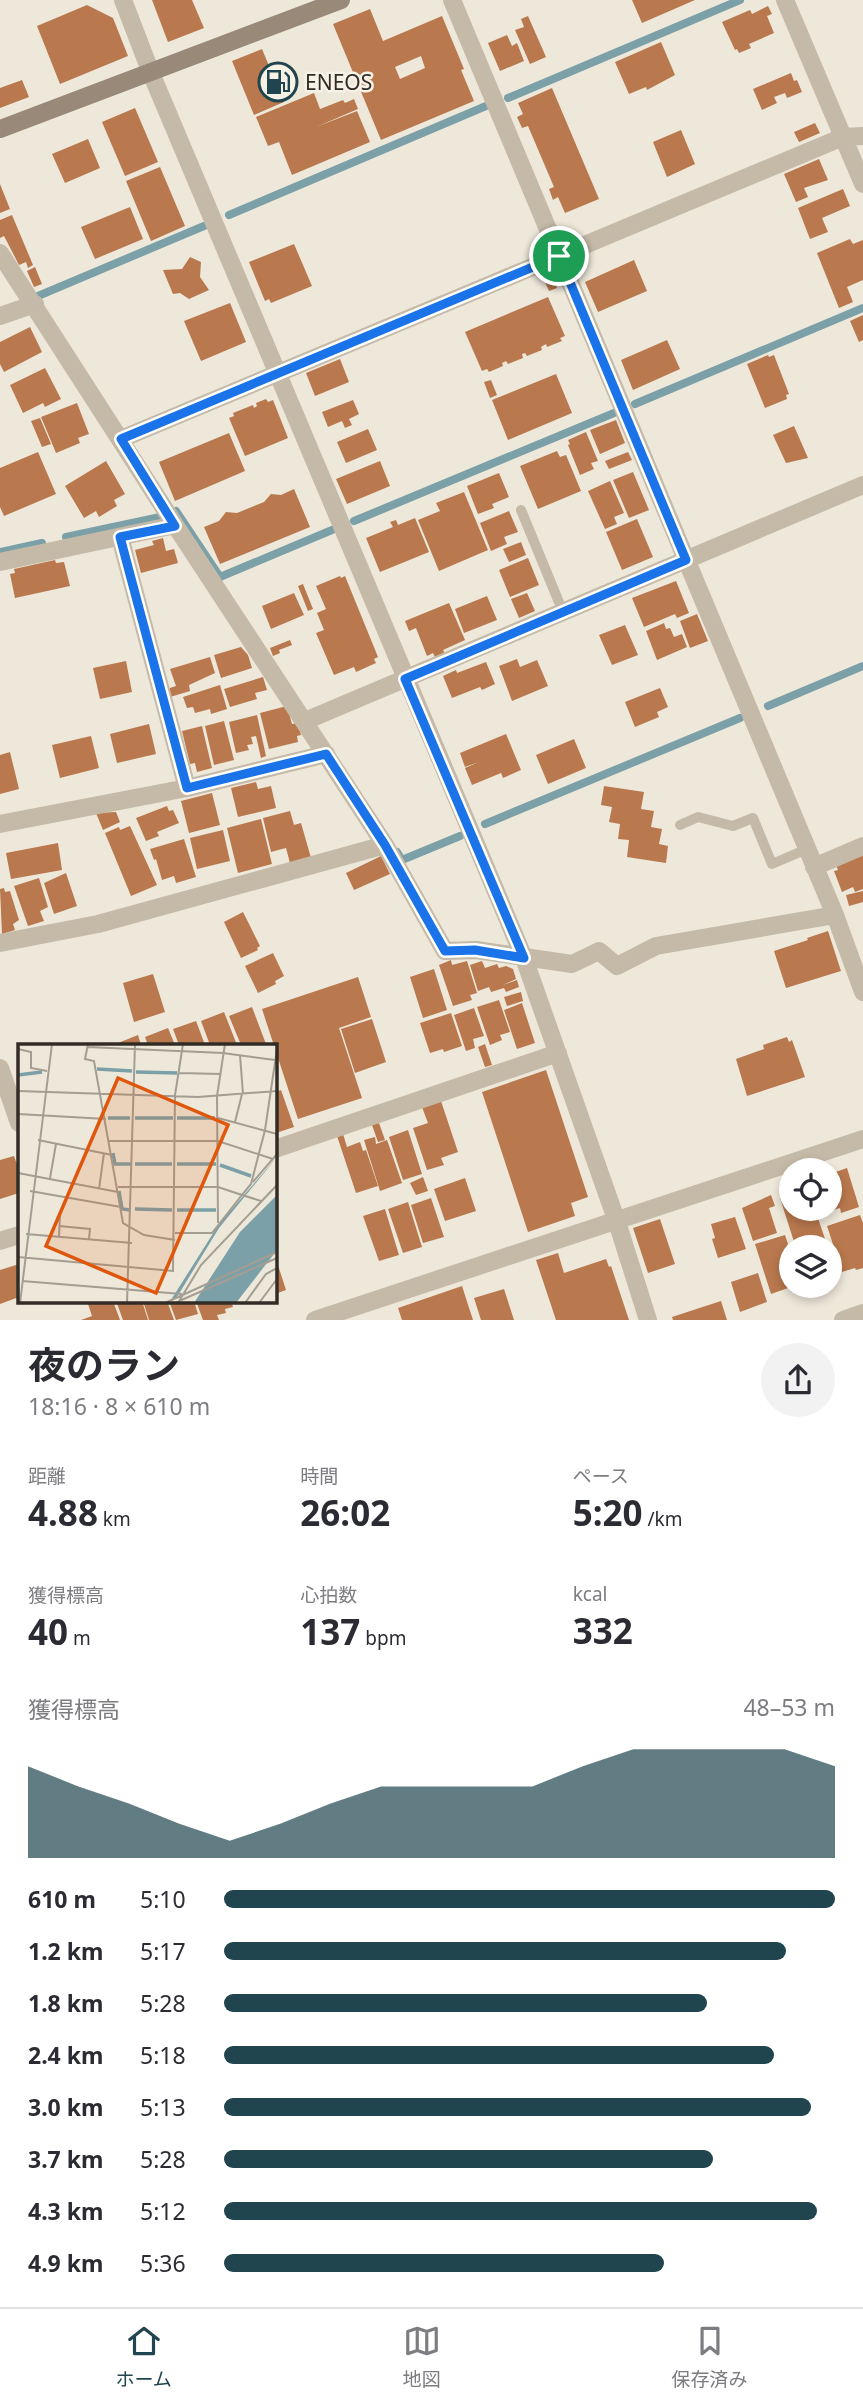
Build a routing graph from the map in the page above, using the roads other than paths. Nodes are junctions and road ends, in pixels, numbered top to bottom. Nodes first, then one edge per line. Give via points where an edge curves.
1 (123, 0) edge
2 (341, 0) edge
3 (452, 0) edge
4 (785, 0) edge
5 (151, 73) junction
6 (0, 129) edge
7 (863, 136) edge
8 (843, 137) junction
9 (863, 184) edge
10 (0, 253) edge
11 (559, 256) junction
12 (35, 304) junction
13 (0, 316) edge
14 (278, 373) junction
15 (121, 439) junction
16 (863, 485) edge
17 (521, 510) dead end
18 (175, 526) junction
19 (120, 537) junction
20 (686, 560) junction
21 (0, 562) edge
22 (563, 612) junction
23 (405, 679) junction
24 (305, 721) junction
25 (326, 754) junction
26 (187, 788) junction
27 (0, 824) edge
28 (680, 825) dead end
29 (385, 845) junction
30 (863, 846) edge
31 (807, 849) junction
32 (814, 867) junction
33 (835, 915) junction
34 (0, 943) edge
35 (524, 958) junction
36 (863, 992) edge
37 (558, 1053) junction
38 (0, 1068) edge
39 (18, 1119) edge
40 (863, 1139) edge
41 (276, 1149) edge
42 (617, 1222) junction
43 (18, 1235) edge
44 (0, 1241) edge
45 (863, 1313) edge
46 (315, 1320) edge
47 (648, 1320) edge
48 (843, 1320) edge

1 - 5 street
2 - 5 street
3 - 11 street
4 - 8 street
5 - 6 street
5 - 14 street
7 - 8 street
8 - 9 street
8 - 11 street
10 - 12 street
11 - 14 street
11 - 20 street
12 - 13 street
12 - 15 street
14 - 15 street
14 - 23 street
15 - 18 street
16 - 20 street
17 - 22 lane
18 - 19 street
18 - 24 street
19 - 21 street
19 - 26 street
20 - 22 street
20 - 31 street
22 - 23 street
23 - 24 street
23 - 35 street
24 - 25 street
25 - 26 street
25 - 29 street
26 - 27 street
28 - 31 lane via 698,817 733,826 752,818 772,863
29 - 34 street via 98,924
29 - 35 street via 445,951 475,950
30 - 32 street
31 - 32 street
32 - 33 street
33 - 35 street via 656,946 617,966 599,951 572,964
33 - 36 street
35 - 37 street
37 - 41 street
37 - 42 street
38 - 39 street
40 - 42 street
42 - 46 street
42 - 47 street
43 - 44 street
45 - 48 street

